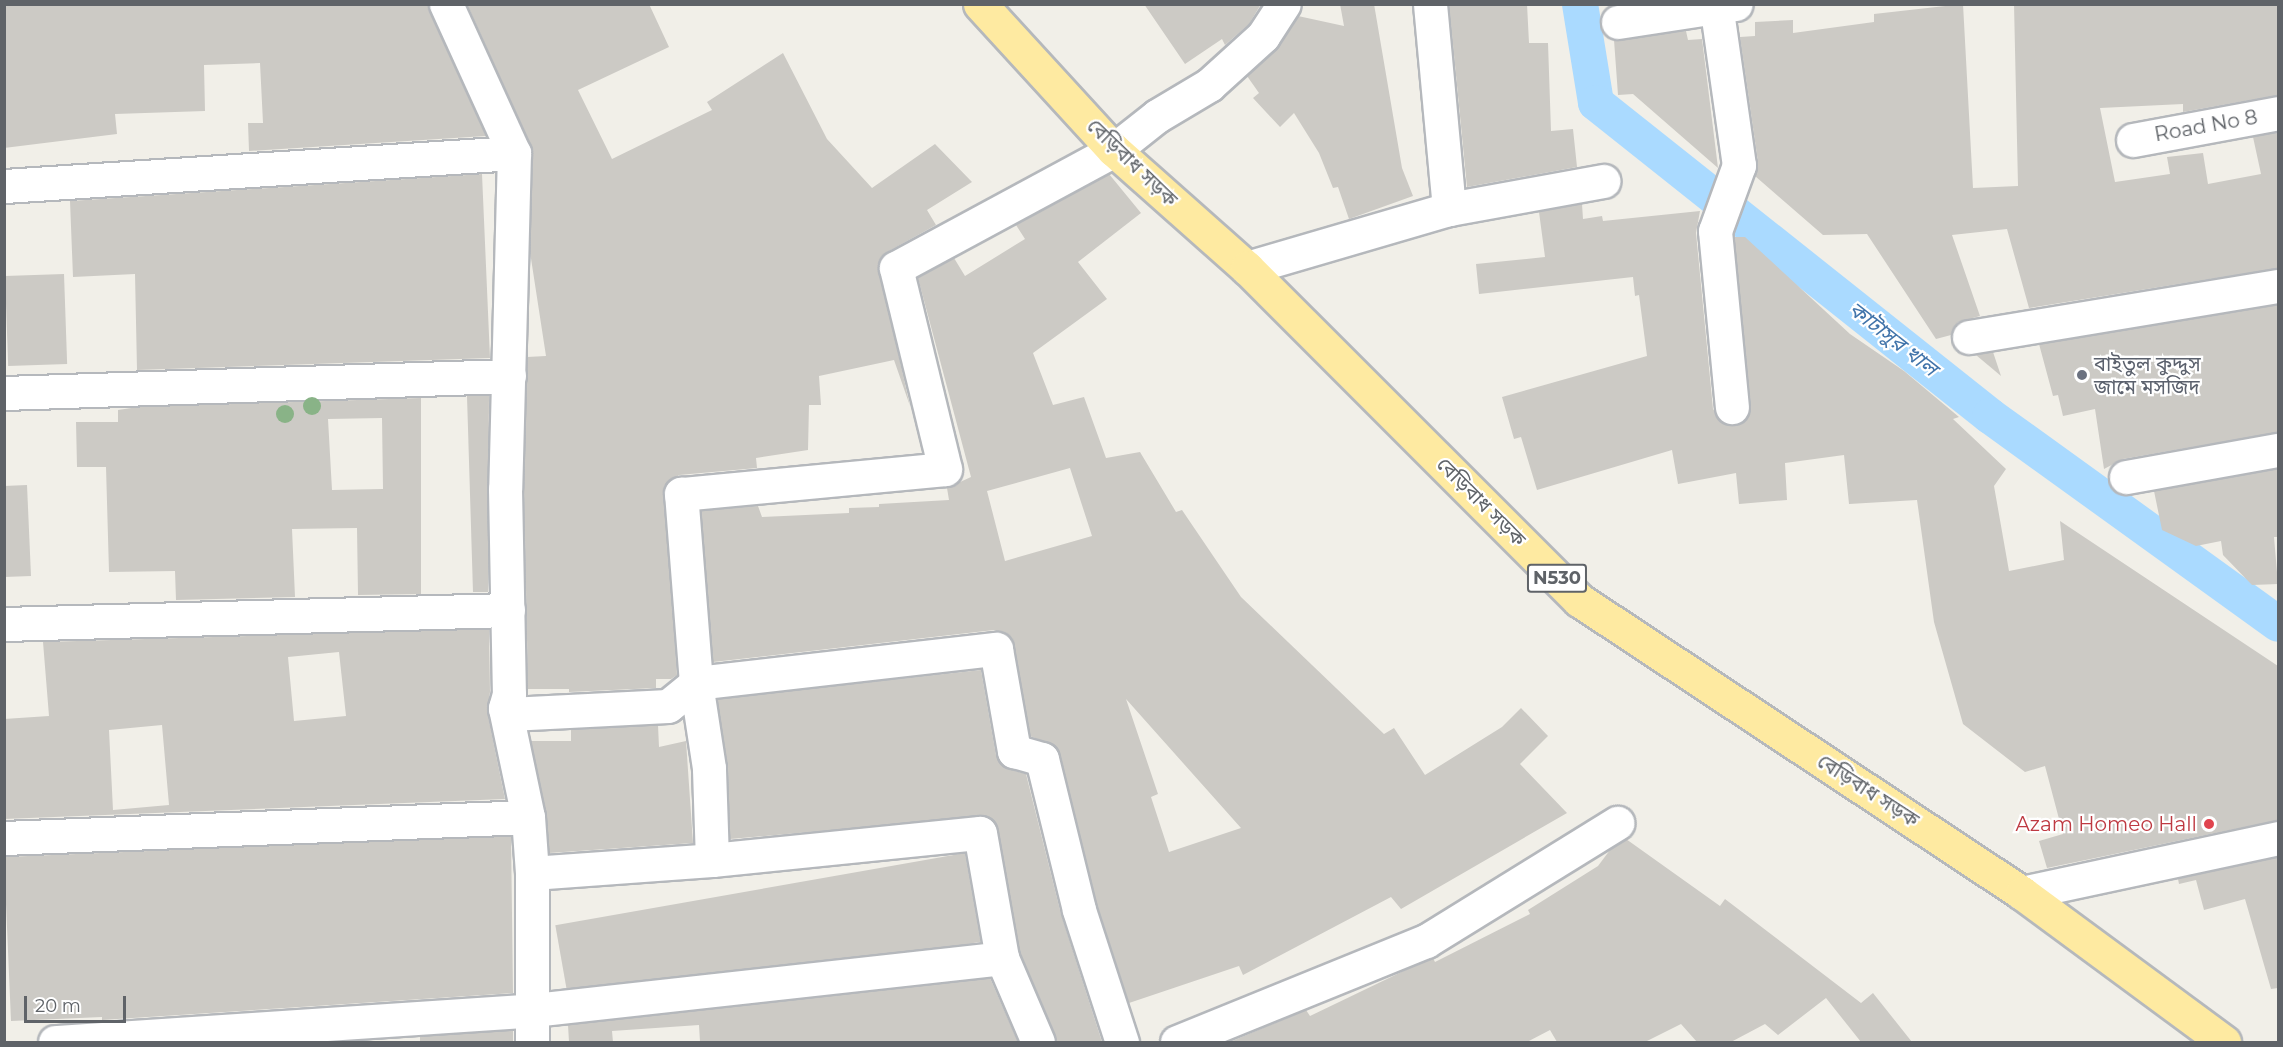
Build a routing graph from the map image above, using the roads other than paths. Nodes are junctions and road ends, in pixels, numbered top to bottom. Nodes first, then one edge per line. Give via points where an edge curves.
1 (446, 4) edge
2 (980, 4) edge
3 (1284, 4) edge
4 (1430, 4) edge
5 (1723, 5) edge
6 (1618, 22) dead end
7 (2278, 113) edge
8 (2133, 140) dead end
9 (1114, 150) junction
10 (514, 153) junction
11 (1603, 181) dead end
12 (4, 186) edge
13 (1449, 209) junction
14 (1247, 268) junction
15 (2278, 286) edge
16 (1969, 337) dead end
17 (509, 376) junction
18 (4, 393) edge
19 (1732, 407) dead end
20 (2278, 450) edge
21 (2126, 477) dead end
22 (508, 610) junction
23 (4, 624) edge
24 (696, 683) junction
25 (509, 714) junction
26 (528, 818) junction
27 (1617, 823) dead end
28 (4, 838) edge
29 (2278, 838) edge
30 (712, 860) junction
31 (532, 873) junction
32 (2022, 893) junction
33 (1002, 958) junction
34 (533, 1011) junction
35 (55, 1042) edge
36 (532, 1042) edge
37 (1038, 1042) edge
38 (1122, 1042) edge
39 (1177, 1042) edge
40 (2224, 1042) edge

1 - 10 street
2 - 9 highway, বেড়িবাধ সড়ক / N530
3 - 9 street via 1263,36 1209,85 1157,116
4 - 13 street
5 - 6 street
5 - 19 street via 1739,165 1715,231
7 - 8 street, Road No 8
9 - 14 highway, বেড়িবাধ সড়ক / N530
9 - 24 street via 896,268 945,470 681,494
10 - 12 street
10 - 17 street
11 - 13 street
13 - 14 street
14 - 32 highway, বেড়িবাধ সড়ক / N530 via 1579,600
15 - 16 street
17 - 18 street
17 - 22 street via 505,489
20 - 21 street
22 - 23 street
22 - 25 street via 509,694 505,708
24 - 25 street via 668,706
24 - 30 street via 708,768
24 - 38 street via 996,649 1014,751 1042,759 1079,910
25 - 26 street
26 - 28 street
26 - 31 street
27 - 39 street via 1426,941
29 - 32 street
30 - 31 street
30 - 33 street via 980,833
31 - 34 street
32 - 40 highway, বেড়িবাধ সড়ক / N530
33 - 34 street
33 - 37 street
34 - 35 street
34 - 36 street

